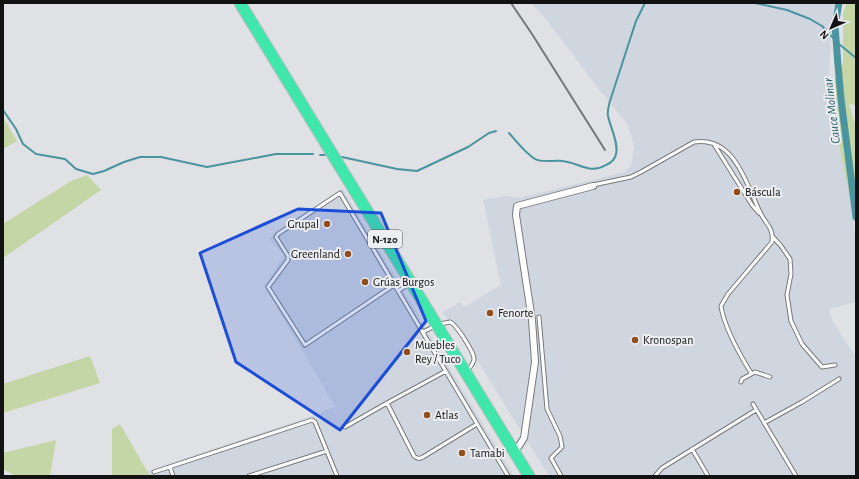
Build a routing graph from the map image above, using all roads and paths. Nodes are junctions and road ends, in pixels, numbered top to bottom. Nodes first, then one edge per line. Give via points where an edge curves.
1 (240, 3) edge
2 (715, 144) junction
3 (593, 186) joint
4 (760, 214) junction
5 (773, 237) junction
6 (411, 283) junction
7 (394, 286) junction
8 (398, 290) junction
9 (539, 317) dead end
10 (437, 325) junction
11 (423, 332) junction
12 (835, 365) dead end
13 (446, 371) junction
14 (751, 373) junction
15 (467, 374) junction
16 (770, 377) dead end
17 (839, 379) dead end
18 (741, 382) dead end
19 (387, 403) junction
20 (753, 404) dead end
21 (756, 410) junction
22 (764, 422) junction
23 (477, 424) junction
24 (345, 427) dead end
25 (692, 449) junction
26 (327, 451) junction
27 (515, 452) junction
28 (170, 467) junction
29 (154, 472) dead end
30 (173, 476) edge
31 (249, 476) edge
32 (338, 476) edge
33 (508, 476) edge
34 (529, 476) edge
35 (561, 476) edge
36 (655, 476) edge
37 (708, 476) edge
38 (796, 476) edge

1 - 6 highway, N-120
2 - 3 lane via 702,140 694,142 631,177
2 - 4 lane via 724,162
2 - 4 lane via 738,164
3 - 27 street via 517,206 516,215 532,320 535,362 524,438
4 - 5 lane
5 - 12 lane via 790,259 791,274 787,295 791,320 796,332 802,344 822,367
5 - 14 lane via 772,242 720,306 722,318
6 - 8 lane
6 - 10 highway, N-120
7 - 7 lane via 305,345 268,286 288,260 276,237 340,193
7 - 8 lane
8 - 11 lane
9 - 35 lane via 547,409 560,436 562,447 551,458
10 - 11 lane
10 - 15 highway, N-120
10 - 15 lane via 452,322 473,354 474,360
11 - 13 lane
13 - 19 lane
13 - 23 lane
14 - 16 lane
14 - 18 lane
15 - 27 highway, N-120
17 - 22 lane
19 - 23 lane via 414,456 420,459
19 - 24 lane
20 - 21 lane
21 - 22 lane
21 - 25 lane
22 - 38 lane
23 - 33 lane
25 - 36 lane via 662,468
25 - 37 lane
26 - 28 lane via 312,420
26 - 31 lane
26 - 32 lane
27 - 34 highway, N-120
28 - 29 lane
28 - 30 lane

